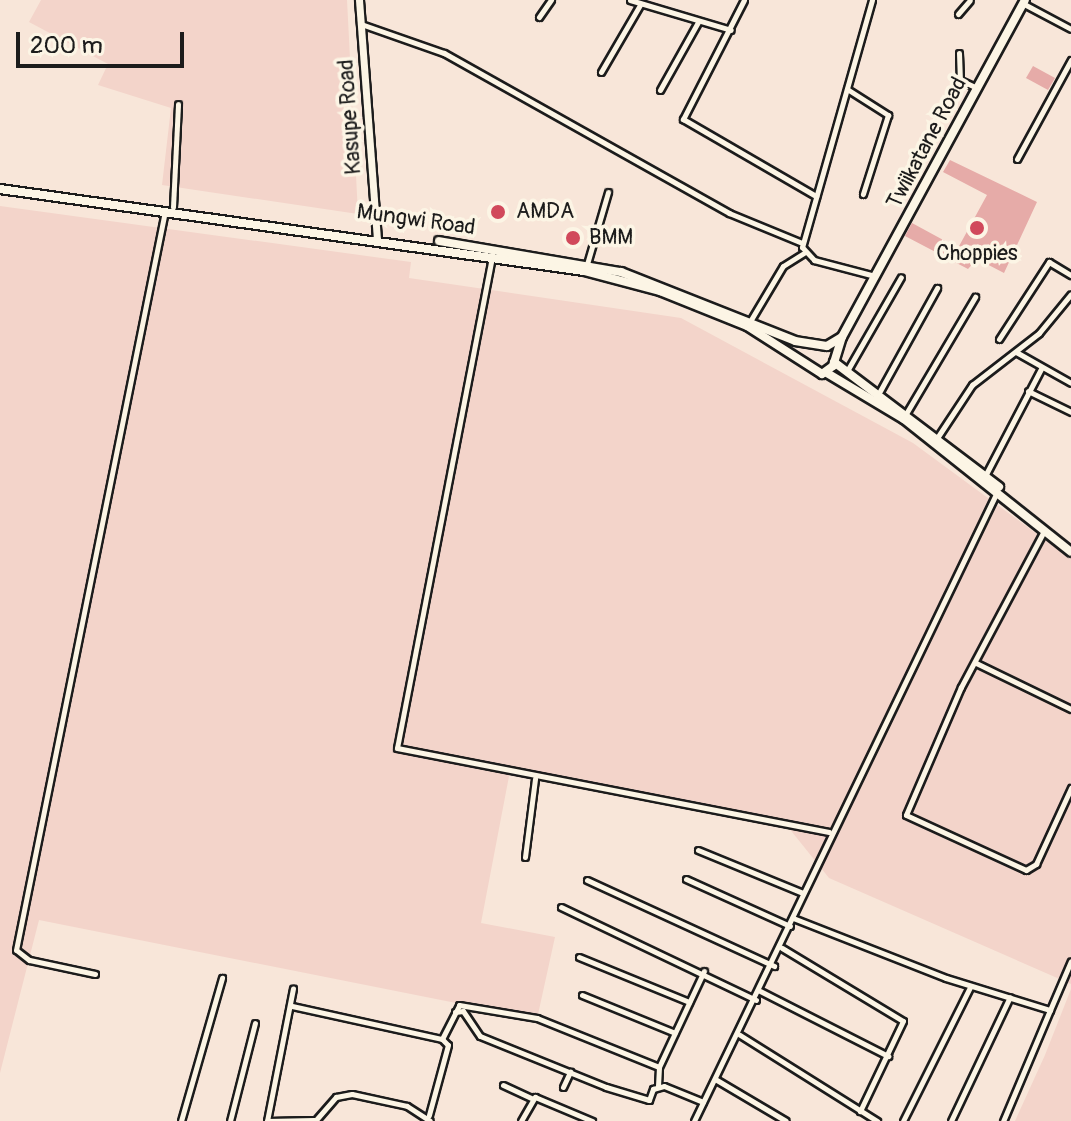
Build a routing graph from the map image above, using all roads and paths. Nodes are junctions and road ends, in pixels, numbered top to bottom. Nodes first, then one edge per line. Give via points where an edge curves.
1 (359, 0) edge
2 (551, 0) edge
3 (630, 0) edge
4 (744, 0) edge
5 (872, 0) edge
6 (970, 0) edge
7 (1024, 2) edge
8 (640, 5) junction
9 (958, 14) dead end
10 (539, 17) dead end
11 (698, 22) junction
12 (361, 24) junction
13 (1071, 29) edge
14 (731, 30) junction
15 (959, 53) dead end
16 (1071, 60) edge
17 (601, 72) dead end
18 (977, 88) junction
19 (847, 89) junction
20 (660, 90) dead end
21 (178, 104) dead end
22 (1017, 159) dead end
23 (0, 187) edge
24 (608, 192) dead end
25 (863, 194) dead end
26 (816, 196) junction
27 (169, 208) junction
28 (377, 235) junction
29 (802, 243) junction
30 (804, 253) junction
31 (493, 256) junction
32 (587, 264) junction
33 (1071, 275) edge
34 (876, 276) junction
35 (901, 277) dead end
36 (937, 288) dead end
37 (1071, 294) edge
38 (975, 297) dead end
39 (749, 323) junction
40 (842, 337) junction
41 (999, 339) dead end
42 (813, 345) junction
43 (827, 346) junction
44 (1016, 352) junction
45 (834, 359) junction
46 (803, 360) junction
47 (1041, 369) junction
48 (847, 371) junction
49 (827, 373) junction
50 (1071, 383) edge
51 (880, 391) junction
52 (1028, 391) junction
53 (907, 412) junction
54 (1071, 412) edge
55 (937, 438) junction
56 (985, 476) junction
57 (998, 490) junction
58 (1044, 531) junction
59 (1071, 545) edge
60 (1071, 552) edge
61 (976, 663) junction
62 (1071, 709) edge
63 (535, 779) junction
64 (1071, 788) edge
65 (829, 832) junction
66 (698, 850) dead end
67 (525, 857) dead end
68 (686, 879) dead end
69 (587, 880) dead end
70 (803, 893) junction
71 (561, 907) dead end
72 (793, 918) junction
73 (790, 926) junction
74 (782, 948) junction
75 (579, 957) dead end
76 (1071, 961) edge
77 (774, 966) junction
78 (704, 971) junction
79 (95, 974) dead end
80 (222, 978) dead end
81 (970, 987) junction
82 (293, 989) dead end
83 (760, 991) junction
84 (582, 995) dead end
85 (1010, 997) junction
86 (756, 1000) junction
87 (689, 1002) junction
88 (292, 1006) junction
89 (1050, 1010) junction
90 (455, 1012) junction
91 (255, 1023) dead end
92 (675, 1033) junction
93 (740, 1035) junction
94 (442, 1039) junction
95 (888, 1056) junction
96 (659, 1067) junction
97 (570, 1072) junction
98 (715, 1079) junction
99 (503, 1085) dead end
100 (658, 1086) junction
101 (563, 1087) dead end
102 (531, 1098) junction
103 (703, 1102) junction
104 (860, 1111) junction
105 (430, 1118) edge
106 (315, 1120) edge
107 (181, 1121) edge
108 (230, 1121) edge
109 (267, 1121) edge
110 (521, 1121) edge
111 (592, 1121) edge
112 (694, 1121) edge
113 (786, 1121) edge
114 (877, 1121) edge
115 (903, 1121) edge
116 (951, 1121) edge
117 (1003, 1121) edge

1 - 12 street, Kasupe Road
2 - 10 street
3 - 8 street
4 - 14 street
5 - 19 street
6 - 9 street
7 - 13 street
7 - 18 main road, Twiikatane Road
8 - 11 street
8 - 17 street
11 - 14 street
11 - 20 street
12 - 28 street, Kasupe Road
12 - 29 street via 444,53 729,213
14 - 26 street via 683,119
15 - 18 street via 960,80
16 - 22 street
18 - 34 main road, Twiikatane Road
19 - 25 street via 888,115
19 - 26 street
21 - 27 street
23 - 27 main road, Mungwi Road
24 - 32 street
26 - 29 street
27 - 28 main road, Mungwi Road
27 - 79 street via 16,950 29,960
28 - 31 main road, Mungwi Road
28 - 32 main road, Mungwi Road
29 - 30 street
30 - 34 street
30 - 39 street via 783,266
31 - 39 main road, Mungwi Road via 621,280
31 - 63 street via 396,744
32 - 39 main road, Mungwi Road via 673,288
33 - 41 street via 1049,262
34 - 40 main road, Twiikatane Road
35 - 48 street
36 - 51 street
37 - 44 street
38 - 53 street
39 - 42 main road, Mungwi Road
39 - 46 main road, Mungwi Road
40 - 43 main road
40 - 45 main road, Twiikatane Road
42 - 43 main road
42 - 46 main road
43 - 45 main road
44 - 47 street
44 - 55 street via 974,383
45 - 48 main road
45 - 49 main road
46 - 49 main road via 812,373
47 - 50 street
47 - 52 street
48 - 51 main road
49 - 57 main road via 874,397
51 - 53 main road
52 - 54 street
52 - 56 street
53 - 55 main road
55 - 56 main road
56 - 57 main road
57 - 58 main road
57 - 59 main road
57 - 65 street via 897,707
58 - 60 main road
58 - 61 street
61 - 62 street
61 - 64 street via 908,819 1026,870 1036,864
63 - 65 street
63 - 67 street
65 - 70 street
66 - 70 street
68 - 73 street
69 - 77 street
70 - 72 street
71 - 78 street
72 - 73 street
72 - 81 street
73 - 74 street
74 - 77 street
74 - 95 street via 901,1019
75 - 87 street
76 - 89 street
77 - 83 street
78 - 86 street
78 - 87 street
80 - 107 street
81 - 85 street
81 - 115 street
82 - 88 street
83 - 86 street
83 - 95 street
84 - 92 street
85 - 89 street
85 - 116 street
86 - 93 street
87 - 92 street
88 - 94 street
88 - 109 street
89 - 117 street
90 - 94 street
90 - 96 street via 459,1005 537,1018
90 - 97 street via 463,1011 480,1036
91 - 108 street
92 - 96 street
93 - 98 street
93 - 104 street
94 - 105 street via 448,1045
95 - 104 street
96 - 100 street
97 - 100 street via 649,1100
97 - 101 street
98 - 103 street
98 - 113 street
99 - 102 street
100 - 103 street
102 - 110 street
102 - 111 street
103 - 112 street
104 - 114 street
105 - 106 street via 344,1094
106 - 109 street

